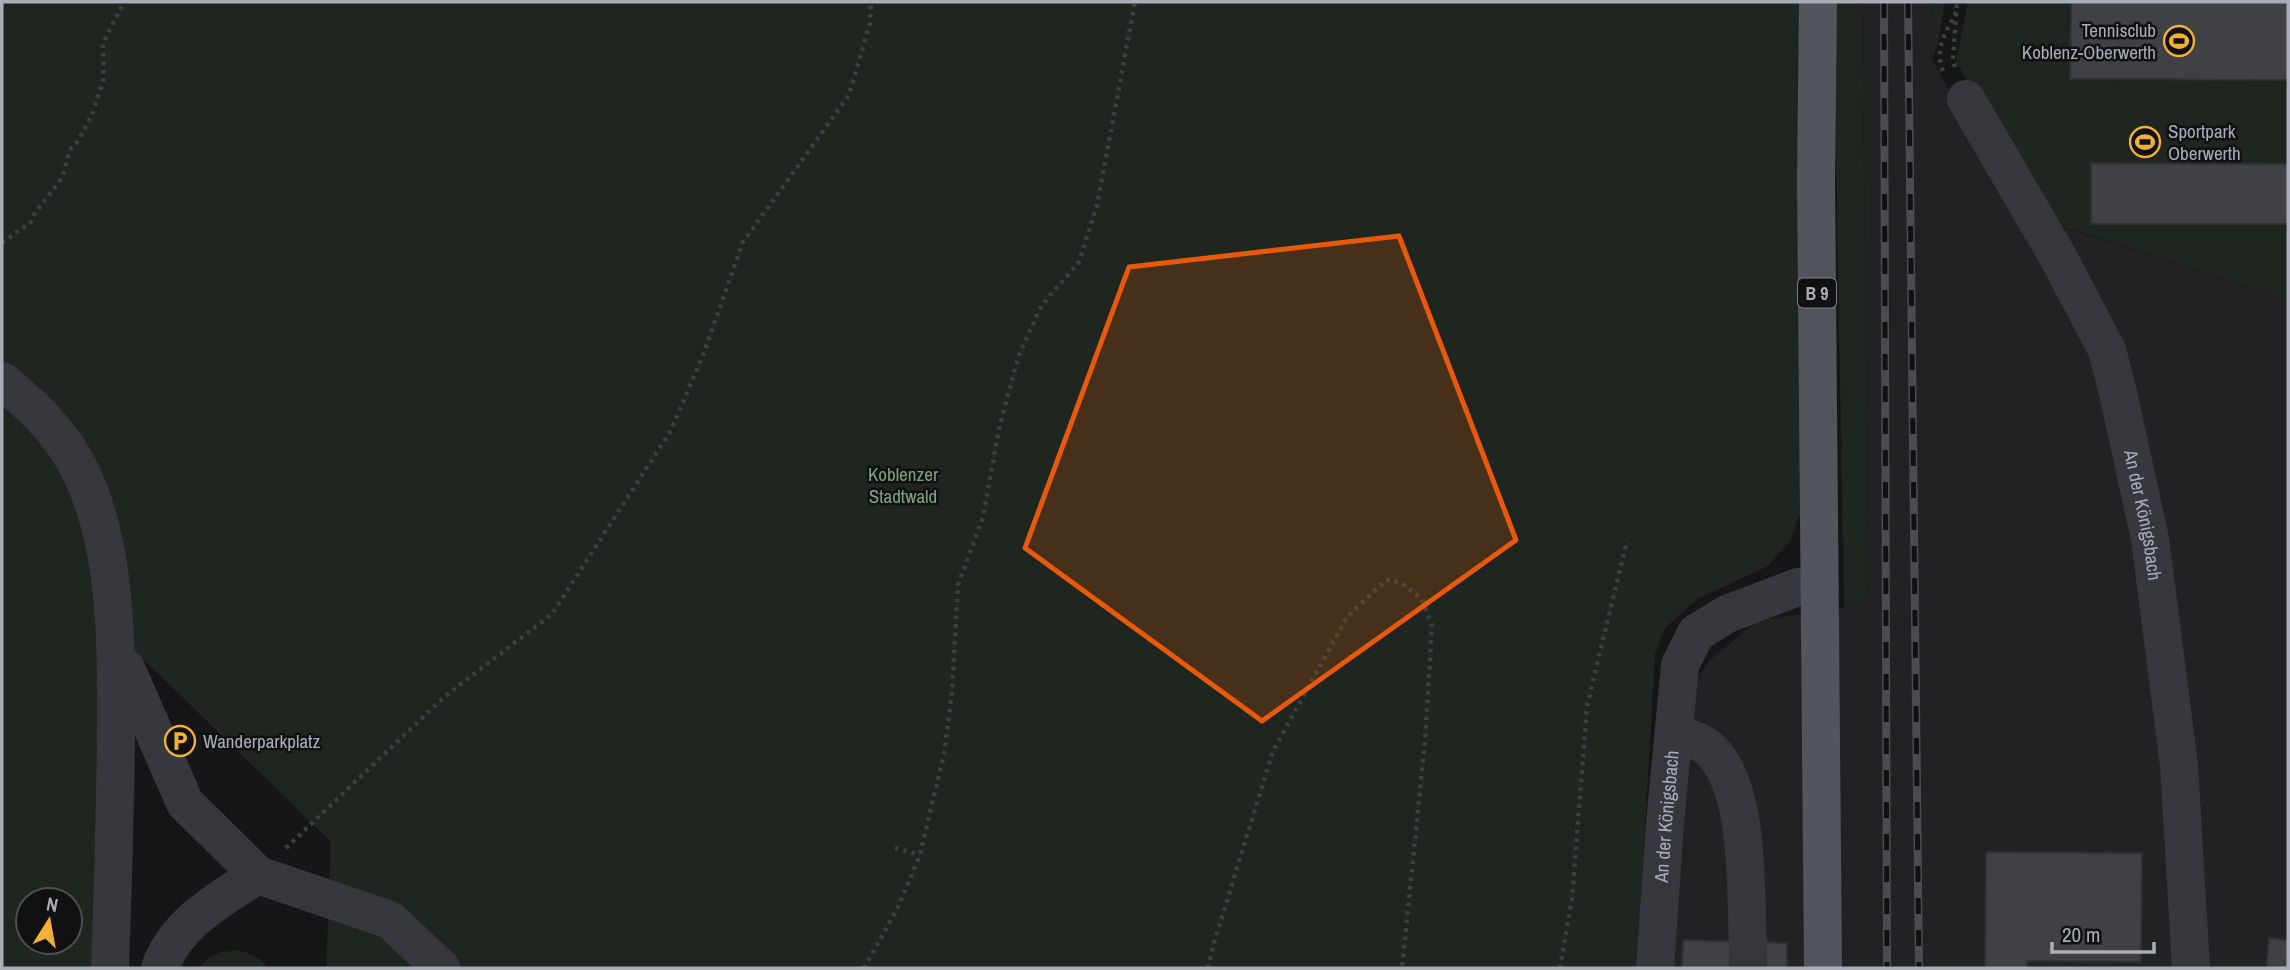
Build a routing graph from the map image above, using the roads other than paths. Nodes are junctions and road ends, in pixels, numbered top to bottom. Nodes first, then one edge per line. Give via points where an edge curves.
1 (1818, 2) edge
2 (1966, 99) road end
3 (2, 381) edge
4 (1820, 585) junction
5 (116, 667) junction
6 (1674, 734) junction
7 (258, 875) junction
8 (1748, 942) tunnel mouth
9 (110, 968) edge
10 (160, 968) edge
11 (442, 968) edge
12 (1655, 968) edge
13 (1823, 968) edge
14 (2191, 968) edge

1 - 4 main road, B 9
2 - 14 street, An der Königsbach via 2106,350 2118,393 2150,539 2174,725
3 - 5 street via 41,415 66,446 89,491 111,587
4 - 6 street, An der Königsbach via 1798,587 1727,614 1696,633 1680,666
4 - 13 main road, B 9
5 - 7 street via 126,668 185,803
5 - 9 street
6 - 8 street via 1696,739 1715,754 1733,781 1743,839
6 - 12 street, An der Königsbach
7 - 10 street via 203,910 164,953
7 - 11 street via 390,920

